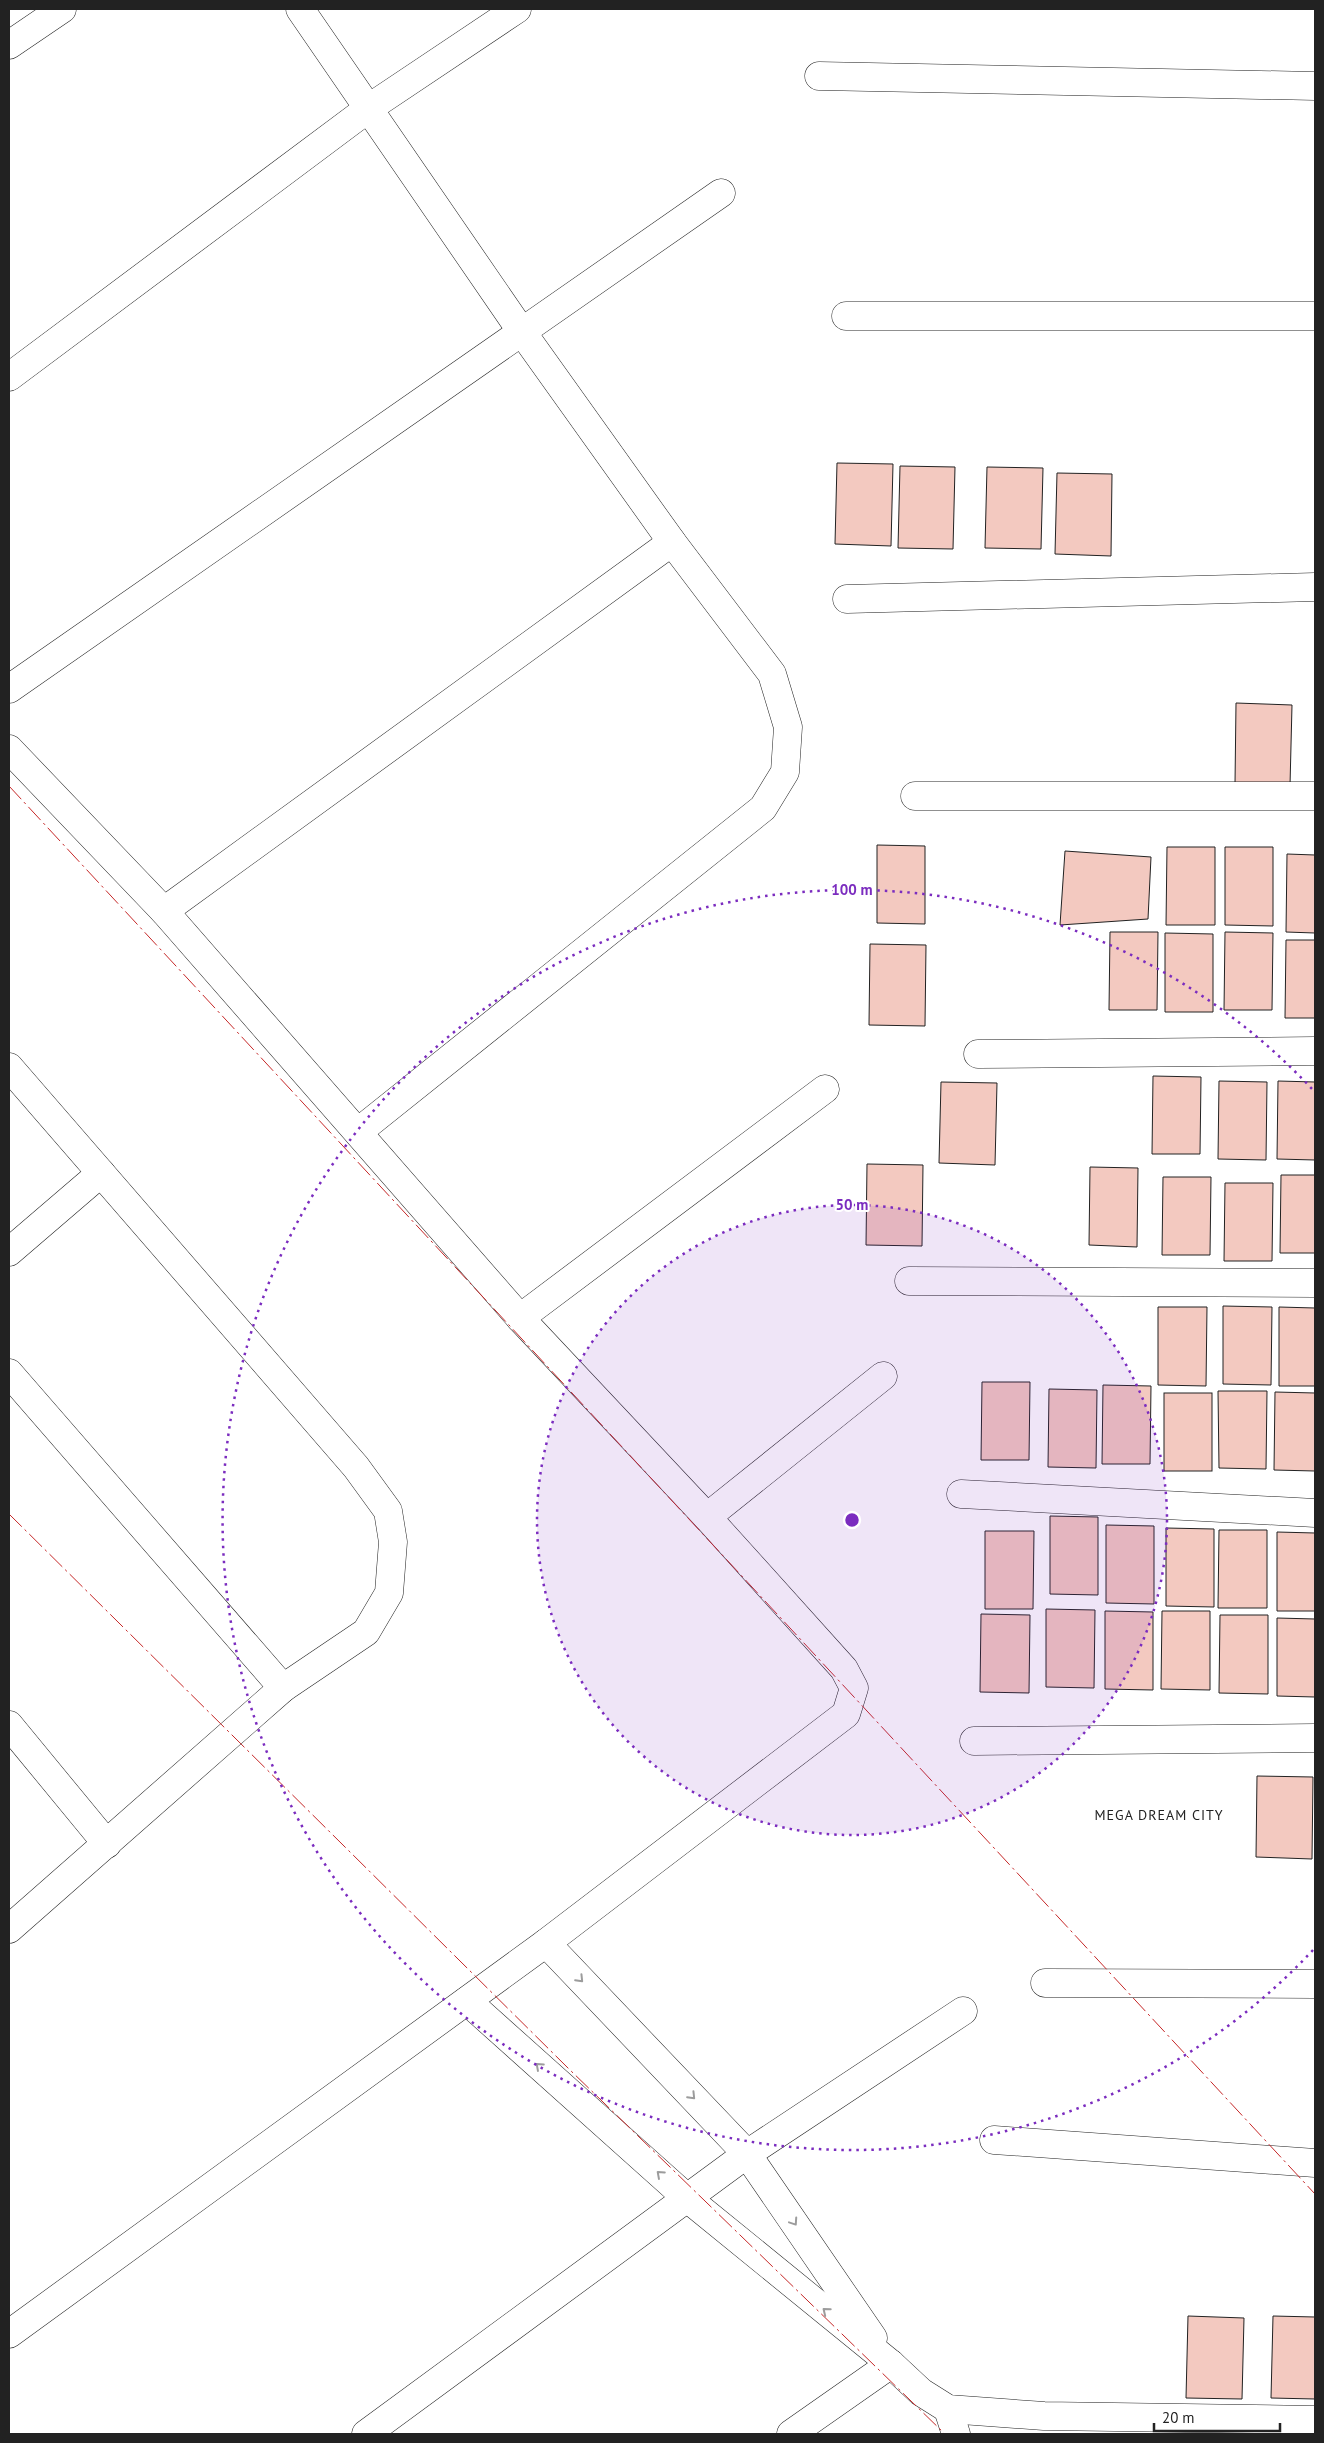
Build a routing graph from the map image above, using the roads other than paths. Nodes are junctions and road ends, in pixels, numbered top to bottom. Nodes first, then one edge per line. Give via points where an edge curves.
1 (62, 9) edge
2 (300, 9) edge
3 (517, 9) edge
4 (9, 45) edge
5 (819, 76) dead end
6 (1315, 86) edge
7 (369, 108) junction
8 (721, 193) dead end
9 (846, 316) dead end
10 (1315, 316) edge
11 (522, 332) junction
12 (9, 377) edge
13 (672, 542) junction
14 (1315, 587) edge
15 (847, 599) dead end
16 (9, 690) edge
17 (9, 749) edge
18 (915, 796) dead end
19 (1315, 796) edge
20 (164, 911) junction
21 (1315, 1051) edge
22 (978, 1054) dead end
23 (9, 1068) edge
24 (825, 1089) dead end
25 (358, 1132) junction
26 (101, 1173) junction
27 (9, 1252) edge
28 (909, 1280) dead end
29 (1315, 1283) edge
30 (520, 1318) junction
31 (9, 1373) edge
32 (883, 1376) dead end
33 (960, 1494) dead end
34 (1315, 1513) edge
35 (707, 1518) junction
36 (283, 1688) junction
37 (9, 1725) edge
38 (1315, 1738) edge
39 (974, 1741) dead end
40 (107, 1844) junction
41 (9, 1929) edge
42 (546, 1943) junction
43 (1045, 1983) dead end
44 (1315, 1984) edge
45 (467, 2001) junction
46 (963, 2011) dead end
47 (994, 2140) dead end
48 (747, 2154) junction
49 (1315, 2163) edge
50 (687, 2198) junction
51 (9, 2334) edge
52 (891, 2364) junction
53 (1315, 2420) edge
54 (952, 2422) edge
55 (366, 2434) edge
56 (791, 2434) edge

1 - 4 street
2 - 7 street
3 - 7 street
5 - 6 street
7 - 11 street
7 - 12 street
8 - 11 street
9 - 10 street
11 - 13 street
11 - 16 street
13 - 20 street
13 - 25 street via 772,674 788,727 785,772 763,808
14 - 15 street
17 - 20 street
18 - 19 street
20 - 25 street
21 - 22 street
23 - 26 street
24 - 30 street
25 - 30 street
26 - 27 street
26 - 36 street via 356,1467 388,1511 393,1542 389,1593 366,1632
28 - 29 street
30 - 35 street
31 - 36 street
32 - 35 street
33 - 34 street
35 - 42 street via 844,1670 854,1688 846,1714
36 - 40 street
37 - 40 street
38 - 39 street
40 - 41 street
42 - 45 street
42 -> 48 street
43 - 44 street
50 -> 45 street
45 - 51 street
46 - 48 street
47 - 49 street
48 - 50 street
48 -> 52 street
52 -> 50 street
50 - 55 street
52 - 54 street
52 - 56 street
53 - 54 street via 1044,2416

